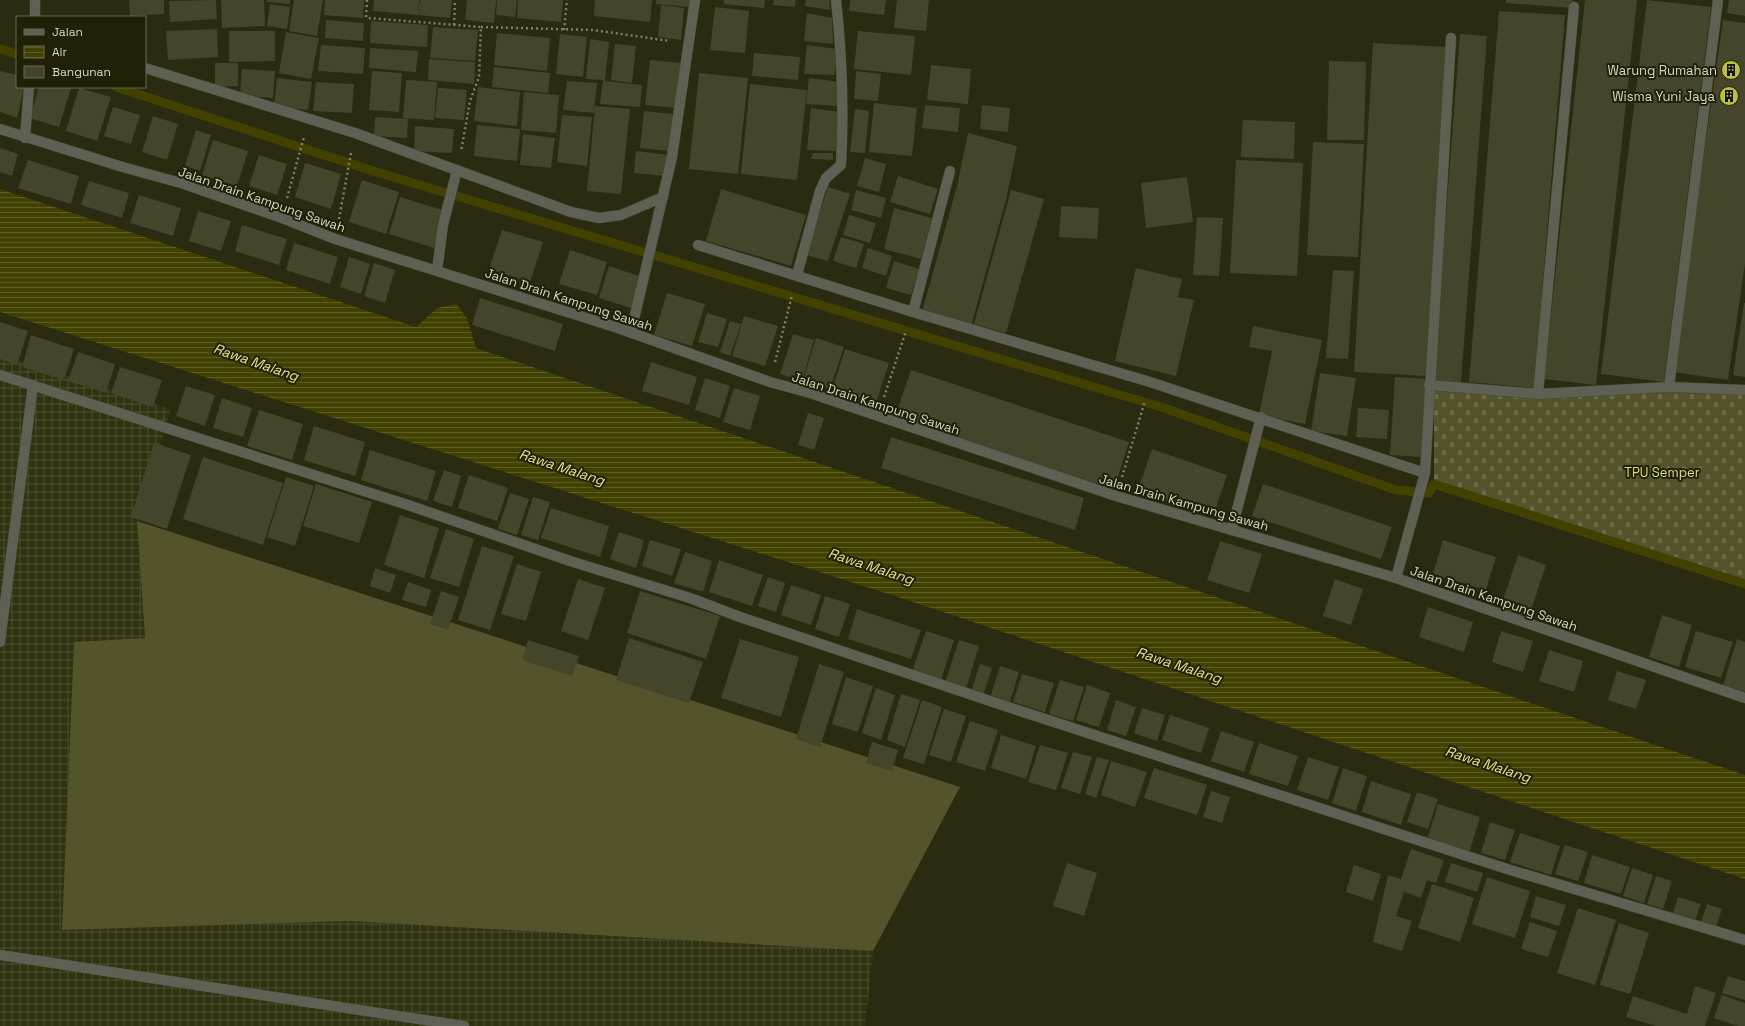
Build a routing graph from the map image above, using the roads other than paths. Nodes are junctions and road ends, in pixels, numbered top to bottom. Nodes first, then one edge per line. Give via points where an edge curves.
1 (35, 0) edge
2 (695, 0) edge
3 (836, 0) edge
4 (1718, 0) edge
5 (1574, 7) dead end
6 (34, 16) edge
7 (1451, 38) dead end
8 (146, 68) edge
9 (28, 88) edge
10 (0, 129) edge
11 (25, 138) junction
12 (457, 170) junction
13 (950, 171) dead end
14 (663, 198) junction
15 (698, 245) dead end
16 (437, 270) junction
17 (797, 275) junction
18 (913, 312) junction
19 (631, 332) junction
20 (0, 375) edge
21 (33, 385) junction
22 (1430, 385) junction
23 (1669, 387) junction
24 (1745, 390) edge
25 (1538, 394) junction
26 (1260, 421) junction
27 (1425, 473) junction
28 (1232, 529) junction
29 (1396, 578) junction
30 (0, 642) edge
31 (1745, 698) edge
32 (1745, 940) edge
33 (0, 955) edge
34 (464, 1026) edge

1 - 6 street
2 - 14 street via 672,157
3 - 17 street via 842,58 841,165 826,178 820,191
4 - 23 street
5 - 25 street
7 - 22 street
8 - 12 street via 342,129
9 - 11 street
10 - 11 street, Jalan Drain Kampung Sawah
11 - 16 street, Jalan Drain Kampung Sawah via 181,183 336,239
12 - 14 street via 571,212 599,218 621,216
12 - 16 street
13 - 18 street
14 - 19 street
15 - 17 street
16 - 19 street, Jalan Drain Kampung Sawah
17 - 18 street
18 - 26 street via 1150,382
19 - 28 street, Jalan Drain Kampung Sawah via 770,382 810,393 1116,496
20 - 21 street
21 - 30 street
21 - 32 street via 408,504 570,561 690,598 1003,705 1508,869
22 - 25 street
22 - 27 street
23 - 24 street
23 - 25 street
26 - 27 street
26 - 28 street
27 - 29 street
28 - 29 street, Jalan Drain Kampung Sawah
29 - 31 street, Jalan Drain Kampung Sawah
33 - 34 street

